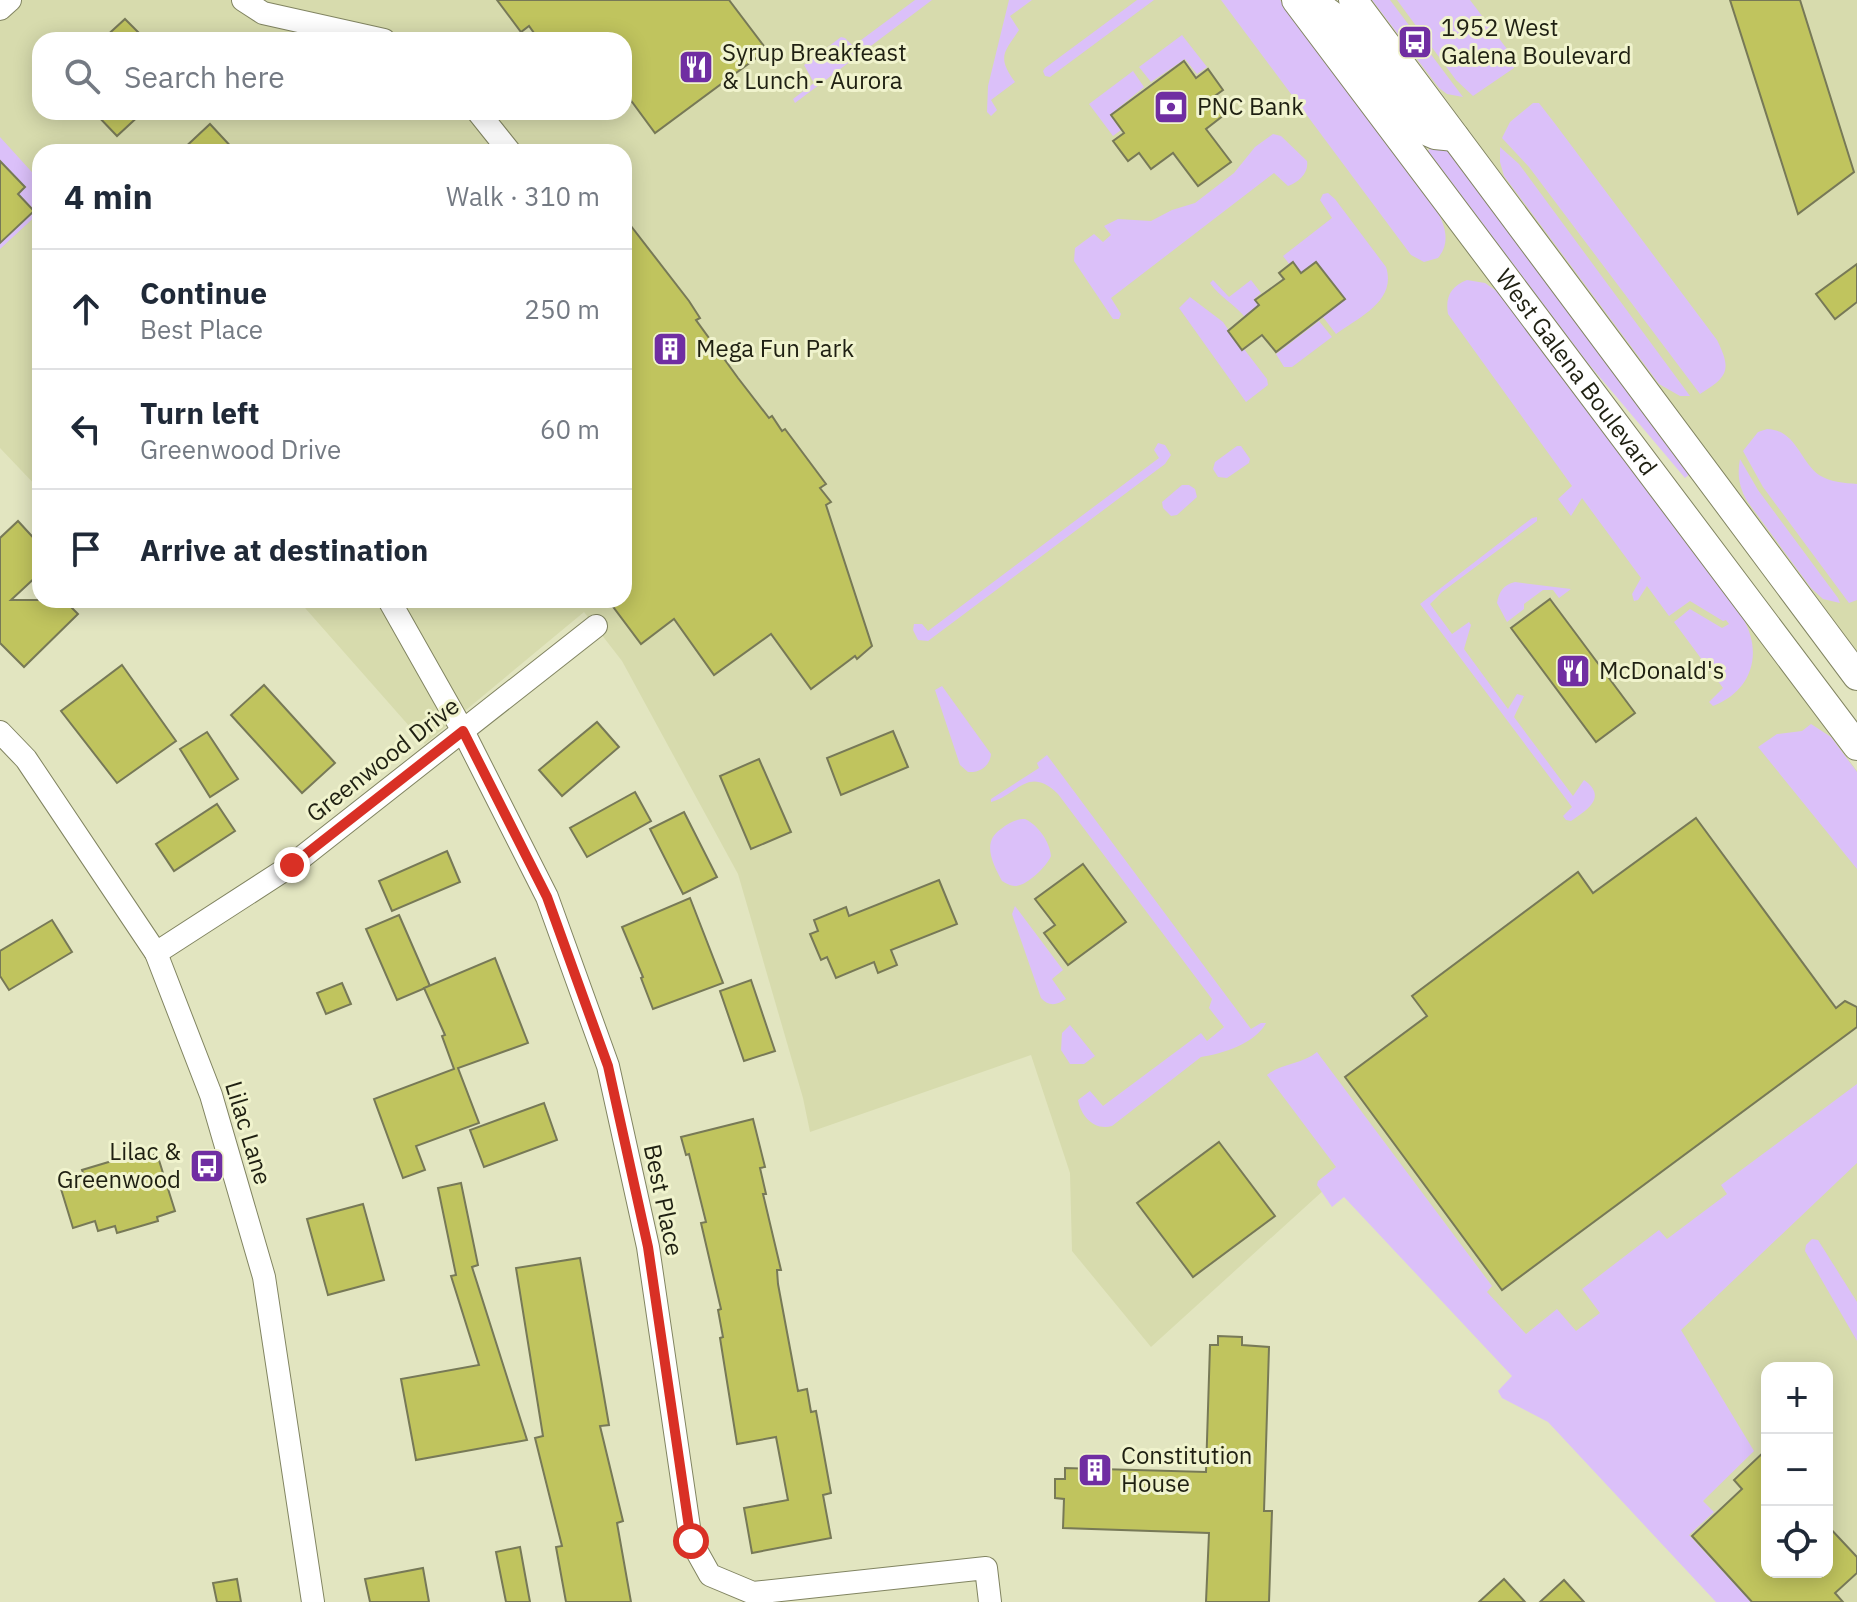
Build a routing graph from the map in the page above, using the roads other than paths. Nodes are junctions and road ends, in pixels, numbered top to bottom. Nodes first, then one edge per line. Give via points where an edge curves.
1 (10, 0) edge
2 (243, 0) edge
3 (1296, 0) edge
4 (1311, 0) edge
5 (1353, 0) edge
6 (0, 9) edge
7 (348, 32) edge
8 (484, 120) edge
9 (1455, 137) junction
10 (504, 144) edge
11 (394, 608) edge
12 (596, 626) dead end
13 (1857, 676) edge
14 (463, 731) junction
15 (0, 732) edge
16 (1857, 746) edge
17 (156, 953) junction
18 (313, 1602) edge
19 (990, 1602) edge

1 - 6 street
2 - 7 street via 263,13
3 - 16 main road, West Galena Boulevard
4 - 9 main road via 1334,17 1421,129
5 - 9 main road, West Galena Boulevard
8 - 10 street
9 - 13 main road, West Galena Boulevard
11 - 14 street, Best Place
12 - 14 street, Greenwood Drive
14 - 17 street, Greenwood Drive via 292,865
14 - 19 street, Best Place via 547,897 608,1066 648,1247 691,1541 710,1575 753,1593 986,1568
15 - 17 street, Lilac Lane via 26,759
17 - 18 street, Lilac Lane via 211,1095 264,1277

